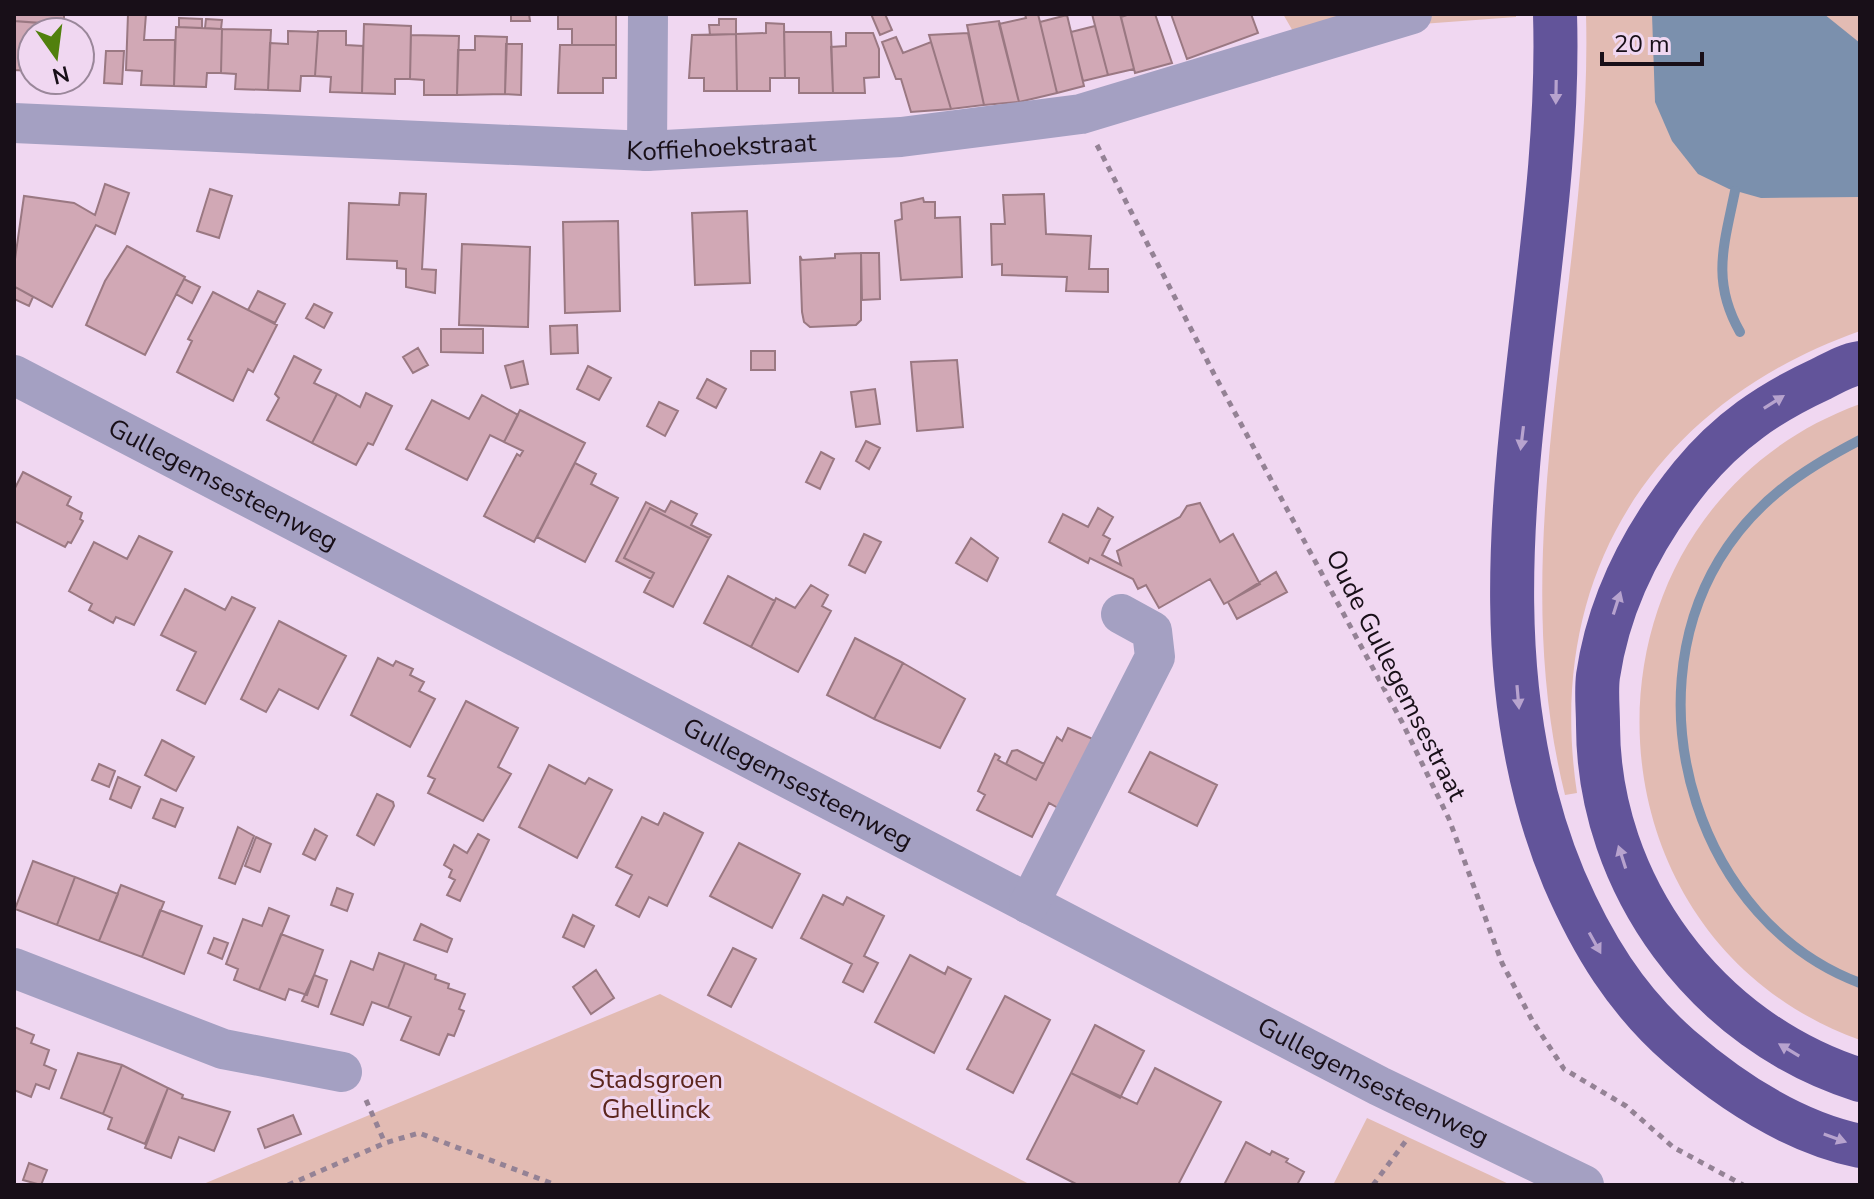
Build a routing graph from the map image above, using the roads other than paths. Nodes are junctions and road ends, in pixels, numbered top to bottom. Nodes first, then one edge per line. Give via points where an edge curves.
1 (648, 14) edge
2 (1412, 14) edge
3 (1555, 14) edge
4 (14, 123) edge
5 (647, 151) junction
6 (1860, 363) edge
7 (14, 375) edge
8 (1121, 614) dead end
9 (1029, 904) junction
10 (14, 968) edge
11 (342, 1072) road end
12 (1860, 1080) edge
13 (1860, 1146) edge
14 (1584, 1185) edge

1 - 5 street
2 - 5 street, Koffiehoekstraat via 1081,114 901,137
3 -> 13 highway via 1554,145 1511,564 1528,771 1550,845 1581,919 1623,988 1661,1031 1715,1077 1789,1121
4 - 5 street, Koffiehoekstraat
12 -> 6 highway via 1817,1066 1771,1039 1713,994 1666,939 1625,868 1604,798 1598,706 1598,678 1610,626 1626,578 1659,515 1740,424 1785,396
7 - 9 street, Gullegemsesteenweg
8 - 9 street via 1152,631 1155,657
9 - 14 street, Gullegemsesteenweg
10 - 11 street via 223,1049

